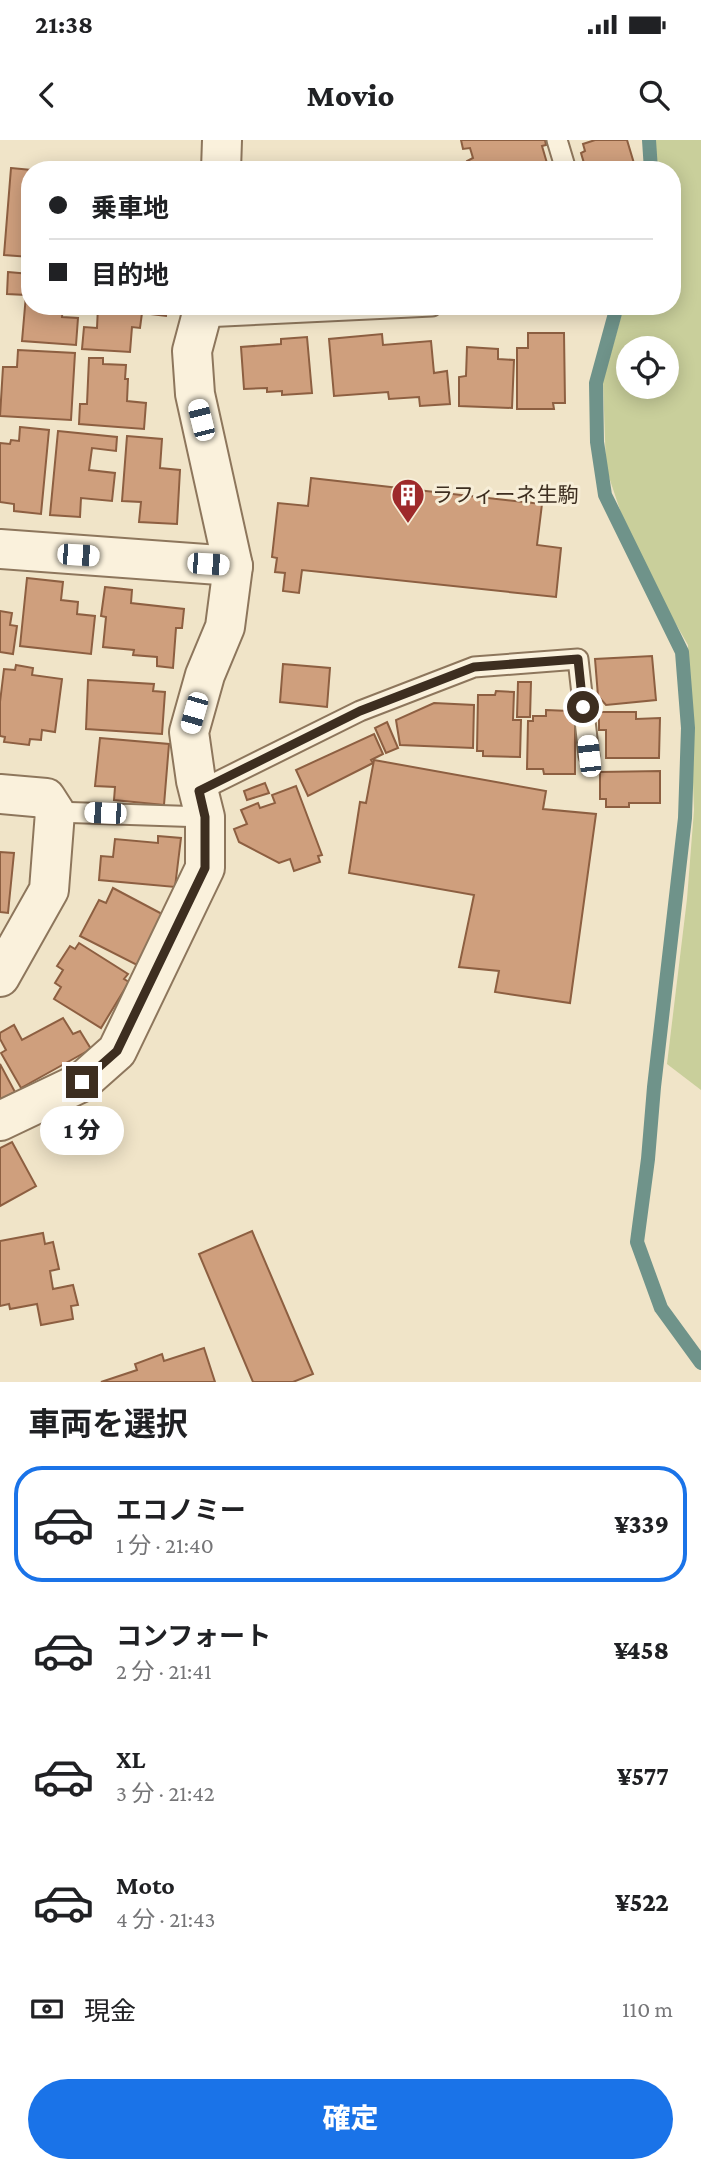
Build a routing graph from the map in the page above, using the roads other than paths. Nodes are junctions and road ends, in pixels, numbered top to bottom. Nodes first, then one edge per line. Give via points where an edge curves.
1 (222, 140) edge
2 (557, 140) edge
3 (221, 161) edge
4 (563, 161) edge
5 (202, 315) edge
6 (0, 549) edge
7 (233, 566) junction
8 (589, 756) dead end
9 (0, 794) edge
10 (202, 804) junction
11 (55, 812) junction
12 (0, 977) edge
13 (0, 1121) edge

1 - 3 street
2 - 4 lane
5 - 7 street via 192,351 195,394
6 - 7 street
7 - 10 street via 225,627 189,732
8 - 10 lane via 578,659 487,665 360,711
9 - 11 street via 46,798
10 - 11 lane
10 - 13 street via 205,868 117,1051 82,1082
11 - 12 street via 49,890

